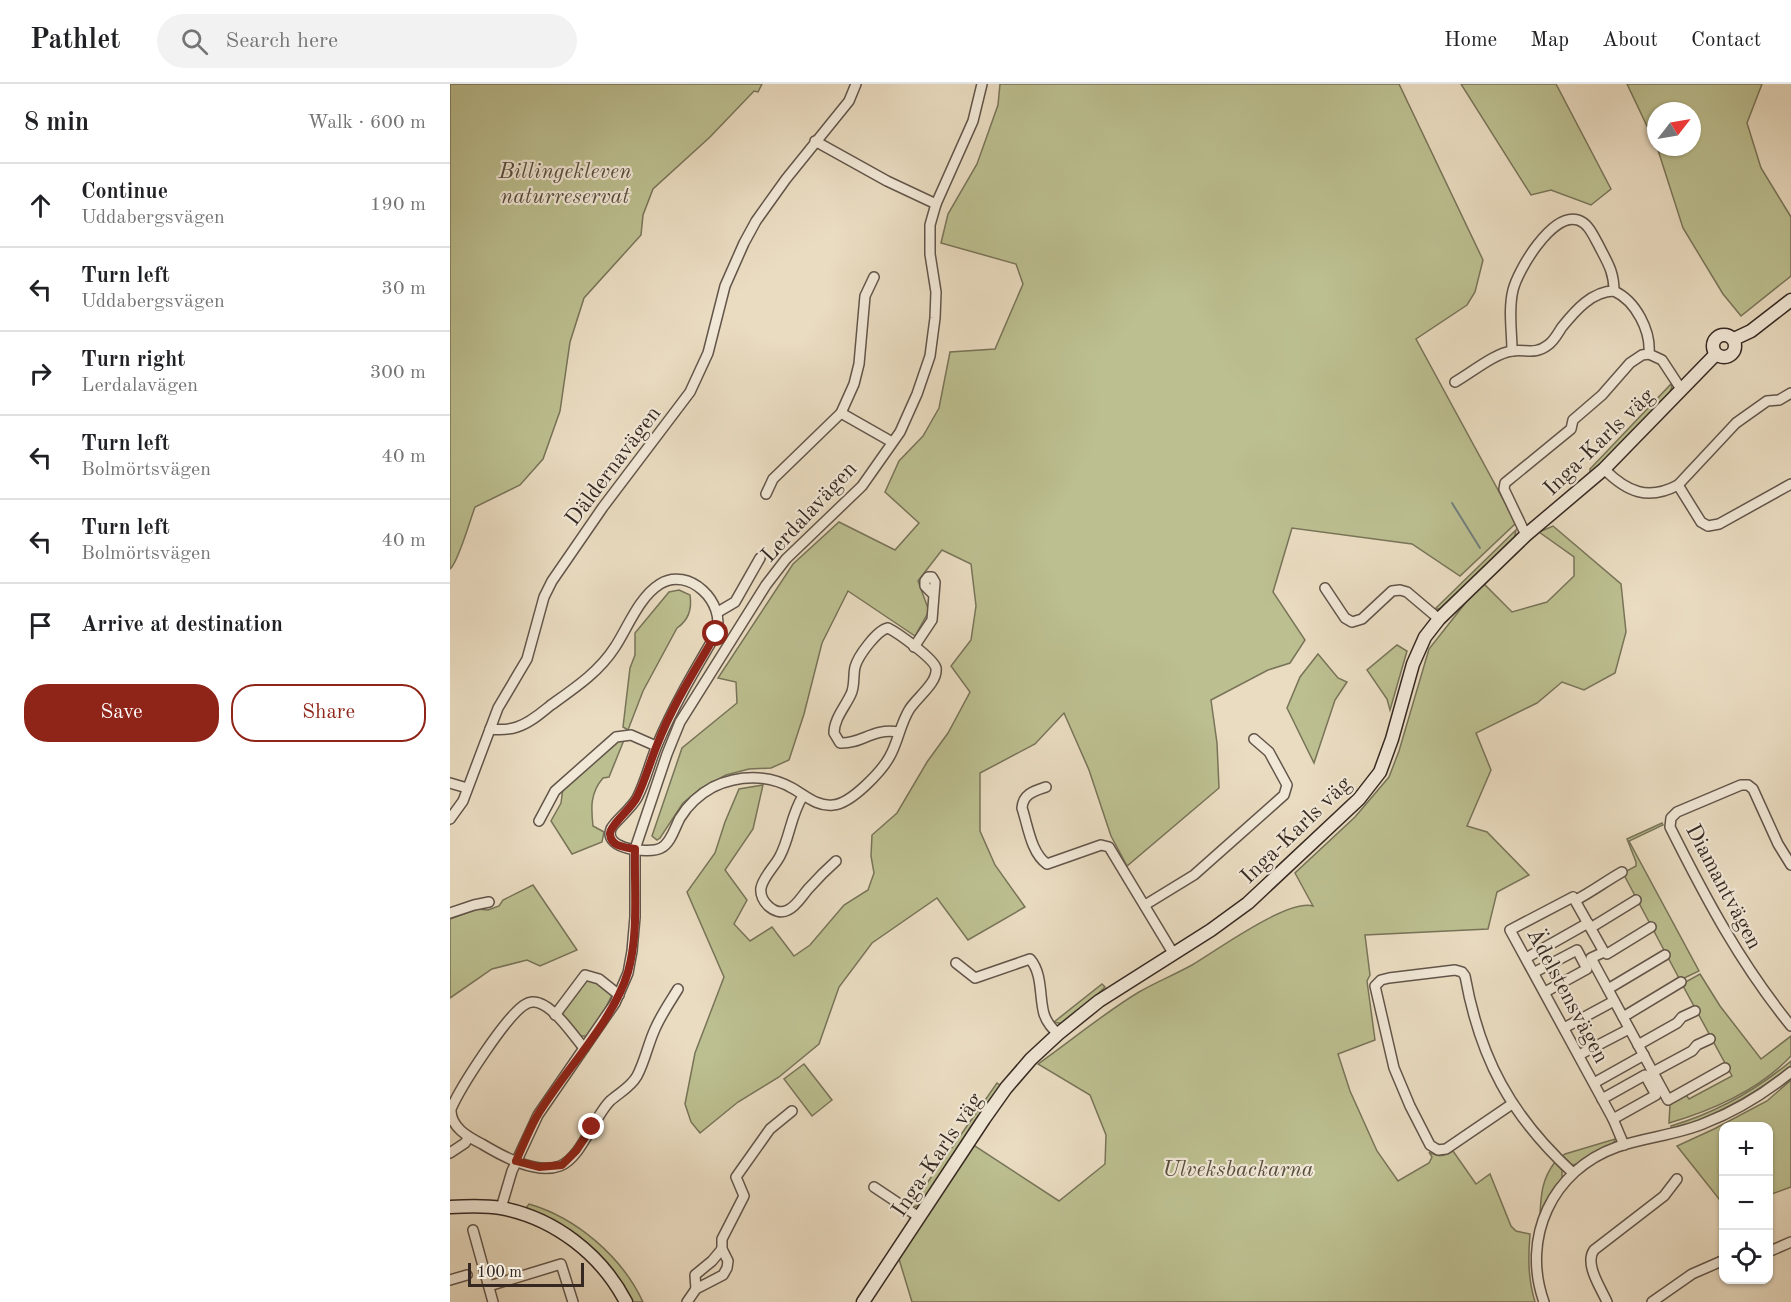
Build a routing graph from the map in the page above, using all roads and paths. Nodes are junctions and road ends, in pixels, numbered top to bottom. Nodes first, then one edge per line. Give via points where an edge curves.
1 (856, 84) edge
2 (982, 84) edge
3 (815, 141) junction
4 (936, 204) junction
5 (874, 277) dead end
6 (1614, 291) junction
7 (1791, 300) edge
8 (1512, 351) junction
9 (1649, 354) junction
10 (1455, 382) dead end
11 (1681, 389) junction
12 (1791, 393) edge
13 (841, 414) junction
14 (892, 442) junction
15 (1604, 469) junction
16 (1791, 484) edge
17 (1678, 485) junction
18 (766, 494) dead end
19 (1526, 535) junction
20 (760, 558) dead end
21 (1325, 588) dead end
22 (933, 594) dead end
23 (718, 612) junction
24 (1439, 619) junction
25 (914, 647) junction
26 (490, 729) junction
27 (898, 732) junction
28 (1254, 739) dead end
29 (656, 746) junction
30 (450, 783) edge
31 (1046, 787) dead end
32 (467, 788) junction
33 (803, 796) junction
34 (450, 819) edge
35 (539, 821) dead end
36 (635, 849) junction
37 (836, 861) dead end
38 (1791, 865) edge
39 (1622, 872) dead end
40 (1576, 900) junction
41 (1636, 900) dead end
42 (489, 902) dead end
43 (1145, 905) junction
44 (450, 914) edge
45 (1590, 925) junction
46 (1650, 927) dead end
47 (1604, 952) junction
48 (1173, 953) junction
49 (1665, 955) dead end
50 (1526, 958) junction
51 (1587, 960) junction
52 (956, 963) dead end
53 (1535, 972) junction
54 (1681, 982) dead end
55 (678, 989) dead end
56 (1608, 989) junction
57 (1545, 992) junction
58 (619, 995) junction
59 (1614, 1001) junction
60 (1695, 1011) dead end
61 (555, 1015) junction
62 (1623, 1017) junction
63 (1791, 1026) edge
64 (1564, 1028) junction
65 (1629, 1029) junction
66 (1058, 1034) junction
67 (1710, 1039) dead end
68 (1638, 1045) junction
69 (584, 1048) junction
70 (1579, 1055) junction
71 (1644, 1055) junction
72 (1725, 1068) dead end
73 (1791, 1072) edge
74 (1653, 1079) junction
75 (1594, 1083) junction
76 (1602, 1099) junction
77 (1512, 1104) junction
78 (792, 1111) dead end
79 (1613, 1119) junction
80 (469, 1137) junction
81 (1624, 1145) junction
82 (450, 1153) edge
83 (516, 1161) junction
84 (1573, 1173) junction
85 (1677, 1179) dead end
86 (874, 1187) dead end
87 (450, 1207) edge
88 (501, 1208) junction
89 (919, 1217) junction
90 (473, 1230) dead end
91 (1791, 1242) edge
92 (722, 1249) junction
93 (1773, 1250) edge
94 (1719, 1262) edge
95 (467, 1275) dead end
96 (450, 1280) edge
97 (489, 1286) junction
98 (696, 1289) junction
99 (493, 1302) edge
100 (573, 1302) edge
101 (626, 1302) edge
102 (687, 1302) edge
103 (863, 1302) edge
104 (1544, 1302) edge
105 (1607, 1302) edge
106 (1652, 1302) edge

1 - 3 street, Däldernavägen via 849,101
2 - 4 street, Lerdalavägen via 973,122
3 - 4 street
3 - 26 street, Däldernavägen via 771,198 744,243 725,286 708,353 690,392 552,580 527,659
4 - 14 street, Lerdalavägen via 930,225 936,292 930,356 917,394
5 - 13 street via 865,296 859,364
6 - 8 street via 1591,298 1547,346 1536,352
6 - 8 street via 1614,274 1591,230 1578,220 1569,219 1553,228 1517,279 1510,311
6 - 9 street via 1630,300 1645,327
7 - 11 street, Inga-Karls väg via 1751,331 1734,339 1722,334 1715,338 1716,354
8 - 10 street
9 - 11 street via 1662,360
9 - 19 street via 1636,358 1574,420 1571,429 1505,483 1504,489
11 - 15 street, Inga-Karls väg
12 - 17 street via 1767,401 1736,423
13 - 14 street
13 - 18 street via 773,479
14 - 36 street, Lerdalavägen via 862,486 786,559 766,585 676,732
15 - 17 street via 1618,483 1635,491 1653,494
15 - 19 street, Inga-Karls väg
16 - 17 street via 1719,524 1708,526 1701,522
19 - 24 street, Inga-Karls väg
20 - 23 street via 735,602
21 - 24 street via 1352,622 1362,619 1392,591 1400,590
22 - 25 street via 932,620
23 - 26 street via 712,600 694,584 682,580 661,583 645,599 597,670 530,721
23 - 29 street via 716,634
24 - 48 street, Inga-Karls väg via 1425,637 1413,664 1387,755 1372,784 1248,903
25 - 27 street via 931,660 935,674
25 - 27 street via 888,628 877,633 858,660 851,693 834,729 840,743 885,730
26 - 32 street, Däldernavägen
27 - 33 street via 885,764 848,800 832,806
28 - 43 street via 1269,752 1287,785 1284,795 1194,875
29 - 35 street via 631,735 616,737 555,791
29 - 36 street via 636,799 611,829 613,843
30 - 32 street
31 - 43 street via 1032,792 1022,808 1040,859 1047,864 1105,845
32 - 34 street, Däldernavägen
33 - 36 street via 763,778 725,783 692,803 662,848
33 - 37 street via 781,854 763,883 764,901 778,912 790,910
36 - 58 street, Lerdalavägen via 632,951
38 - 63 street, Diamantvägen via 1748,785 1677,812 1671,818 1670,827 1727,937
39 - 40 street
40 - 45 street
40 - 50 street, Ädelstensvägen via 1574,897 1510,930
41 - 45 street
42 - 44 street
43 - 48 street
45 - 47 street
45 - 50 street
46 - 47 street, Ädelstensvägen via 1607,954
47 - 51 street, Ädelstensvägen
48 - 66 street, Inga-Karls väg via 1115,990
49 - 56 street
50 - 53 street, Ädelstensvägen
51 - 53 street via 1577,950
51 - 56 street, Ädelstensvägen
51 - 57 street via 1587,969
52 - 66 street via 975,978 1030,959 1041,984 1044,1013
53 - 57 street, Ädelstensvägen
54 - 62 street
55 - 83 street via 655,1028 636,1078 610,1101 568,1160 548,1168
56 - 59 street, Ädelstensvägen
57 - 64 street, Ädelstensvägen
58 - 61 street via 599,979 585,975
58 - 69 street, Lerdalavägen
59 - 62 street, Ädelstensvägen
59 - 64 street
60 - 68 street
61 - 69 street
61 - 80 street via 539,1003 526,1004 512,1016 470,1074 450,1114
62 - 65 street, Ädelstensvägen
64 - 70 street, Ädelstensvägen
65 - 68 street, Ädelstensvägen
65 - 70 street
66 - 89 street, Inga-Karls väg via 1006,1088
67 - 74 street
68 - 71 street, Ädelstensvägen
69 - 83 street, Lerdalavägen via 538,1115
70 - 75 street, Ädelstensvägen
71 - 74 street, Ädelstensvägen
71 - 75 street
72 - 74 street, Ädelstensvägen via 1668,1100
73 - 81 street via 1720,1117 1690,1129
74 - 76 street via 1645,1075
74 - 79 street via 1656,1095
75 - 76 street, Ädelstensvägen
76 - 79 street, Ädelstensvägen
77 - 77 street via 1487,1058 1462,972 1389,978 1375,986 1394,1068 1430,1145 1446,1149
77 - 84 street via 1546,1147
78 - 92 street via 770,1129 736,1177 744,1196 722,1239
79 - 81 street, Ädelstensvägen
80 - 82 street
80 - 83 street
81 - 84 street
83 - 88 street, Lerdalavägen
84 - 104 street via 1548,1207 1536,1243 1539,1288
85 - 105 street via 1664,1196 1590,1255
86 - 89 street
87 - 88 street
88 - 101 street via 540,1220 570,1237 600,1263
89 - 103 street, Inga-Karls väg
90 - 97 street
91 - 93 street
92 - 98 street via 695,1275
92 - 98 street via 728,1261 723,1275
94 - 106 street via 1692,1274
95 - 96 street
97 - 99 street
97 - 100 street via 561,1264
98 - 102 street

